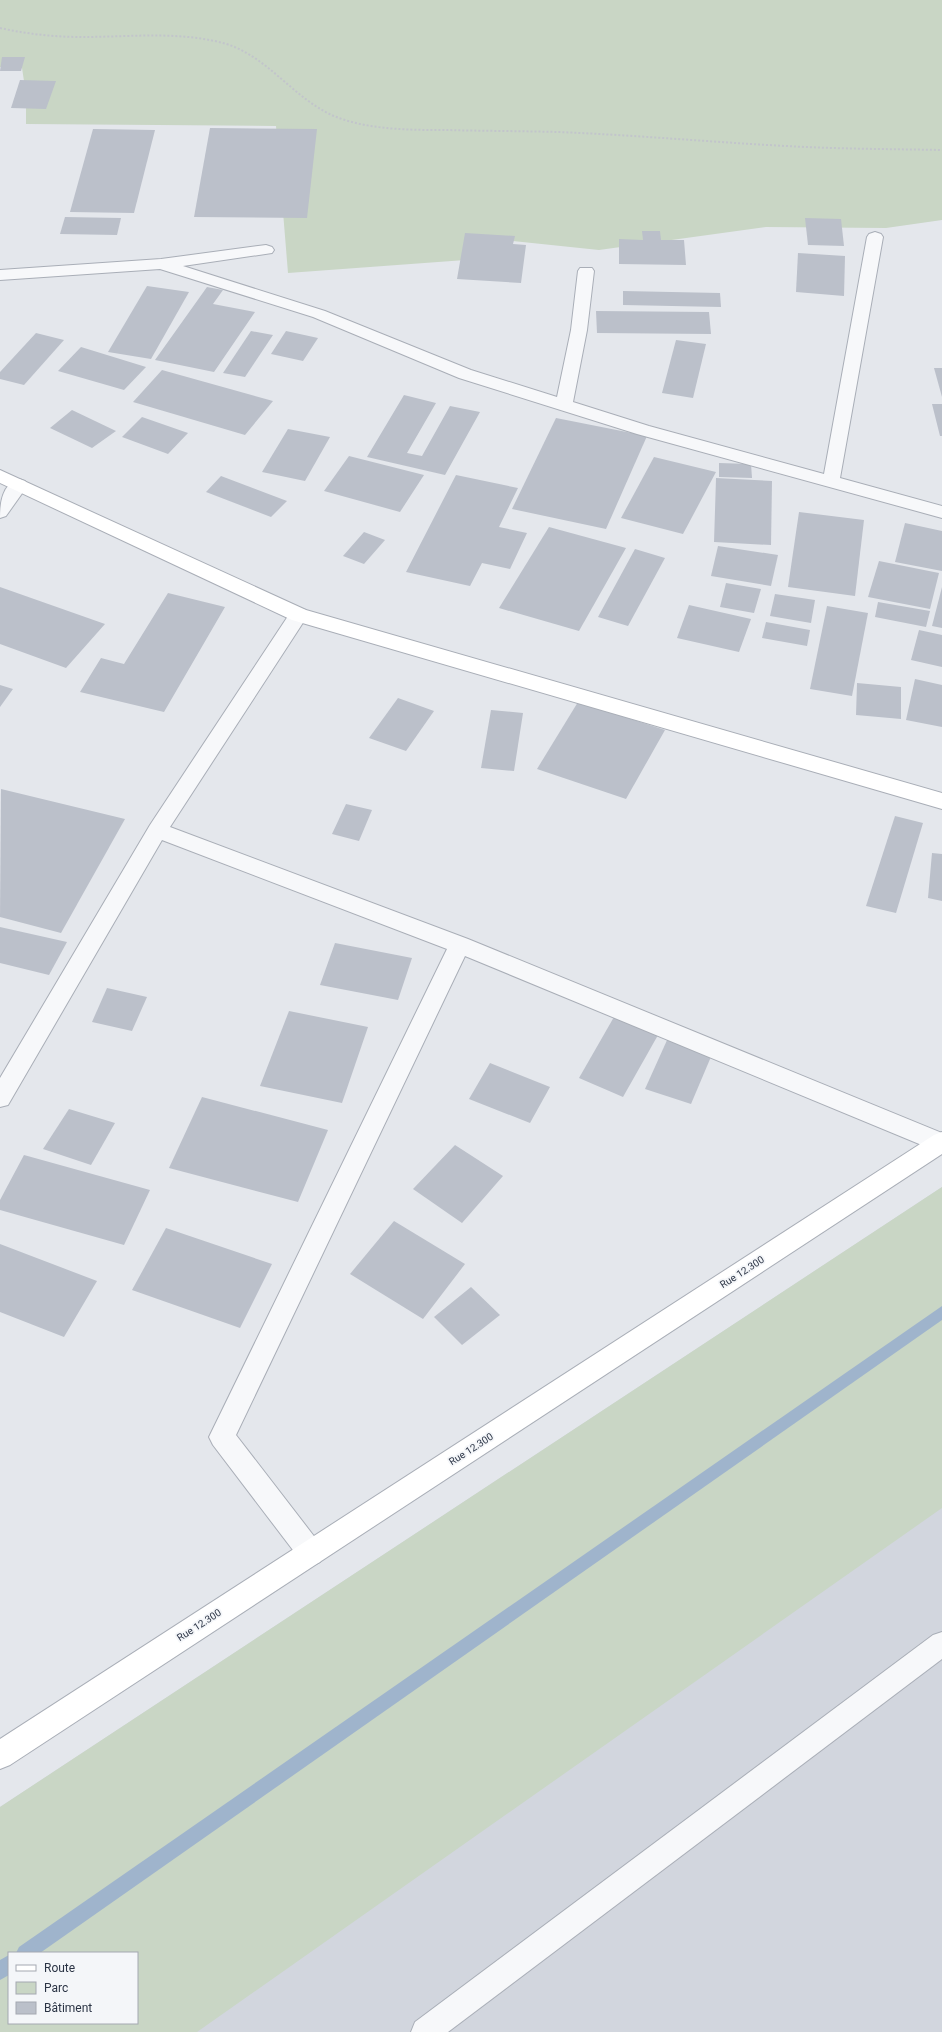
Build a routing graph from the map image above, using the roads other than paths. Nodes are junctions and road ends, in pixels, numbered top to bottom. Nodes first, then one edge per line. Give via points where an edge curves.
1 (875, 237) dead end
2 (266, 250) dead end
3 (161, 264) junction
4 (586, 271) dead end
5 (0, 275) edge
6 (564, 404) junction
7 (0, 476) edge
8 (831, 482) junction
9 (19, 485) junction
10 (0, 512) edge
11 (942, 512) edge
12 (299, 615) junction
13 (942, 802) edge
14 (157, 830) junction
15 (460, 945) junction
16 (0, 1098) edge
17 (941, 1142) edge
18 (311, 1553) junction
19 (942, 1644) edge
20 (0, 1755) edge
21 (425, 2032) edge

1 - 8 street
2 - 3 street
3 - 5 street
3 - 6 street via 319,314 466,374
4 - 6 street via 579,330
6 - 8 street via 643,430
7 - 9 street
8 - 11 street
9 - 10 street
9 - 12 street
12 - 13 street
12 - 14 street
14 - 15 street
14 - 16 street
15 - 17 street
15 - 18 street via 222,1437
17 - 18 street, Rue 12.300
18 - 20 street, Rue 12.300
19 - 21 lane

